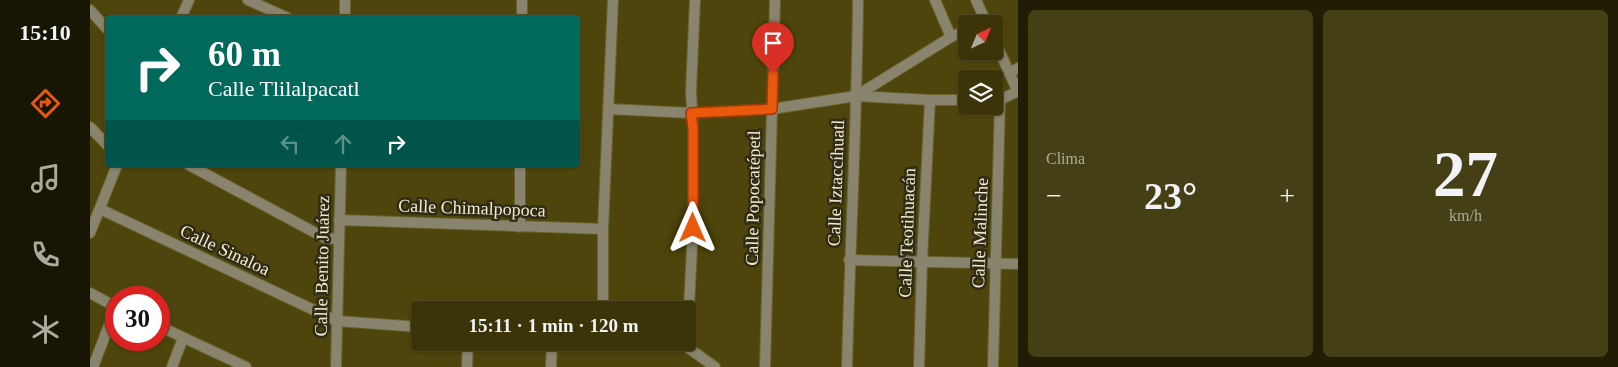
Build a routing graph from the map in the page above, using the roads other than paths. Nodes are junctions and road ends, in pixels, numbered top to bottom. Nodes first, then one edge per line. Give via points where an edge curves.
1 (189, 0) edge
2 (248, 0) edge
3 (345, 0) edge
4 (522, 0) edge
5 (613, 0) edge
6 (695, 0) edge
7 (775, 0) edge
8 (858, 0) edge
9 (935, 0) edge
10 (976, 0) edge
11 (90, 10) edge
12 (182, 15) edge
13 (281, 15) edge
14 (345, 15) edge
15 (522, 15) edge
16 (981, 15) edge
17 (105, 27) edge
18 (958, 34) edge
19 (951, 37) junction
20 (1003, 53) edge
21 (1014, 70) edge
22 (1018, 92) edge
23 (856, 96) junction
24 (1003, 98) edge
25 (930, 100) junction
26 (958, 100) edge
27 (609, 109) junction
28 (772, 109) junction
29 (691, 113) junction
30 (997, 115) edge
31 (90, 126) edge
32 (105, 143) edge
33 (116, 167) edge
34 (193, 167) edge
35 (341, 167) edge
36 (520, 167) edge
37 (100, 209) junction
38 (339, 220) junction
39 (520, 227) junction
40 (603, 229) junction
41 (90, 233) edge
42 (339, 240) junction
43 (849, 260) junction
44 (922, 261) junction
45 (995, 264) junction
46 (1018, 264) edge
47 (90, 293) edge
48 (105, 301) edge
49 (603, 301) edge
50 (689, 301) edge
51 (338, 321) junction
52 (411, 326) edge
53 (170, 332) edge
54 (105, 336) edge
55 (183, 338) junction
56 (468, 351) edge
57 (552, 351) edge
58 (691, 351) edge
59 (711, 366) edge
60 (93, 367) edge
61 (172, 367) edge
62 (246, 367) edge
63 (336, 367) edge
64 (467, 367) edge
65 (551, 367) edge
66 (765, 367) edge
67 (847, 367) edge
68 (919, 367) edge
69 (993, 367) edge

1 - 12 street
2 - 13 street
3 - 14 street
4 - 15 street
5 - 27 street
6 - 29 street
7 - 28 street, Calle Popocatépetl
8 - 23 street, Calle Iztaccíhuatl
9 - 19 street
10 - 16 street
11 - 17 street
18 - 19 street
19 - 23 street
20 - 21 street
21 - 22 street
22 - 24 street
23 - 25 street
23 - 28 street
23 - 43 street, Calle Iztaccíhuatl
25 - 26 street
25 - 44 street, Calle Teotihuacán
27 - 29 street
27 - 40 street
28 - 29 street
28 - 66 street, Calle Popocatépetl
29 - 50 street via 693,228
30 - 45 street, Calle Malinche
31 - 32 street
33 - 37 street
34 - 42 street via 325,238
35 - 38 street, Calle Benito Juárez
36 - 39 street
37 - 41 street
37 - 51 street, Calle Sinaloa
38 - 39 street, Calle Chimalpopoca
38 - 42 street, Calle Benito Juárez
39 - 40 street, Calle Chimalpopoca
40 - 49 street
42 - 51 street, Calle Benito Juárez
43 - 44 street
43 - 67 street, Calle Iztaccíhuatl
44 - 45 street
44 - 68 street, Calle Teotihuacán
45 - 46 street
45 - 69 street, Calle Malinche
47 - 48 street
51 - 52 street
51 - 63 street, Calle Benito Juárez
53 - 55 street
54 - 60 street
55 - 61 street
55 - 62 street
56 - 64 street
57 - 65 street
58 - 59 street

